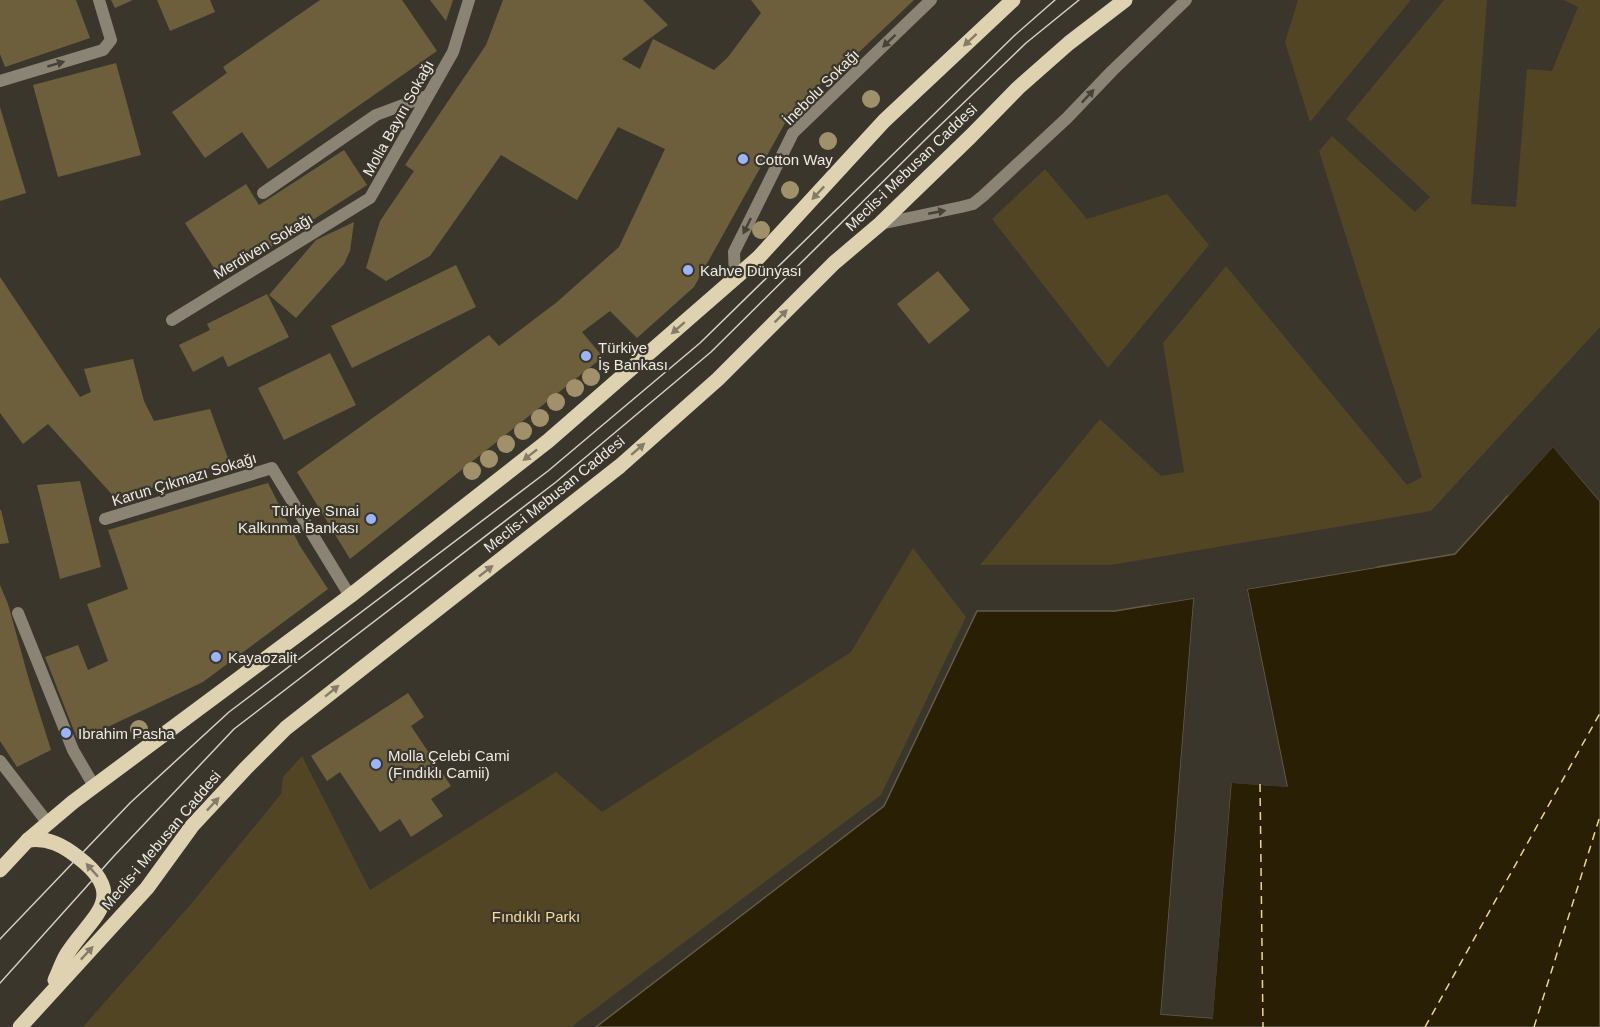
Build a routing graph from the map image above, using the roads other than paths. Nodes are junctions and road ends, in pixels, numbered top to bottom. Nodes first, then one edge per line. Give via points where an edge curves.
1 (99, 0) edge
2 (469, 0) edge
3 (931, 0) edge
4 (1013, 0) edge
5 (1125, 0) edge
6 (1186, 0) edge
7 (0, 81) edge
8 (427, 96) junction
9 (263, 193) dead end
10 (370, 198) joint
11 (880, 224) junction
12 (735, 279) junction
13 (172, 320) dead end
14 (105, 519) dead end
15 (350, 596) junction
16 (18, 613) dead end
17 (0, 761) edge
18 (94, 786) junction
19 (47, 822) junction
20 (28, 840) junction
21 (0, 870) edge
22 (49, 994) junction
23 (20, 1027) edge

7 -> 1 street via 103,50 111,40
2 - 8 street, Molla Bayırı Sokağı via 453,52
3 -> 12 street, İnebolu Sokağı via 793,133 734,252
4 -> 12 main road via 884,121
5 - 11 main road, Meclis-i Mebusan Caddesi via 1018,88
11 -> 6 street via 978,200
8 - 9 street via 376,115
8 - 10 street, Molla Bayırı Sokağı
10 - 13 street, Merdiven Sokağı
22 -> 11 main road, Meclis-i Mebusan Caddesi via 147,888 192,826 286,728 620,466 718,379 834,263
12 -> 15 main road via 548,441
14 - 15 street, Karun Çıkmazı Sokağı via 272,468
15 - 18 main road
16 - 18 street via 73,750
17 - 19 street
18 - 19 main road
19 - 20 main road
20 - 21 main road
22 -> 20 main road via 68,954 100,911 102,884 90,867 69,850 47,841
22 - 23 main road, Meclis-i Mebusan Caddesi

